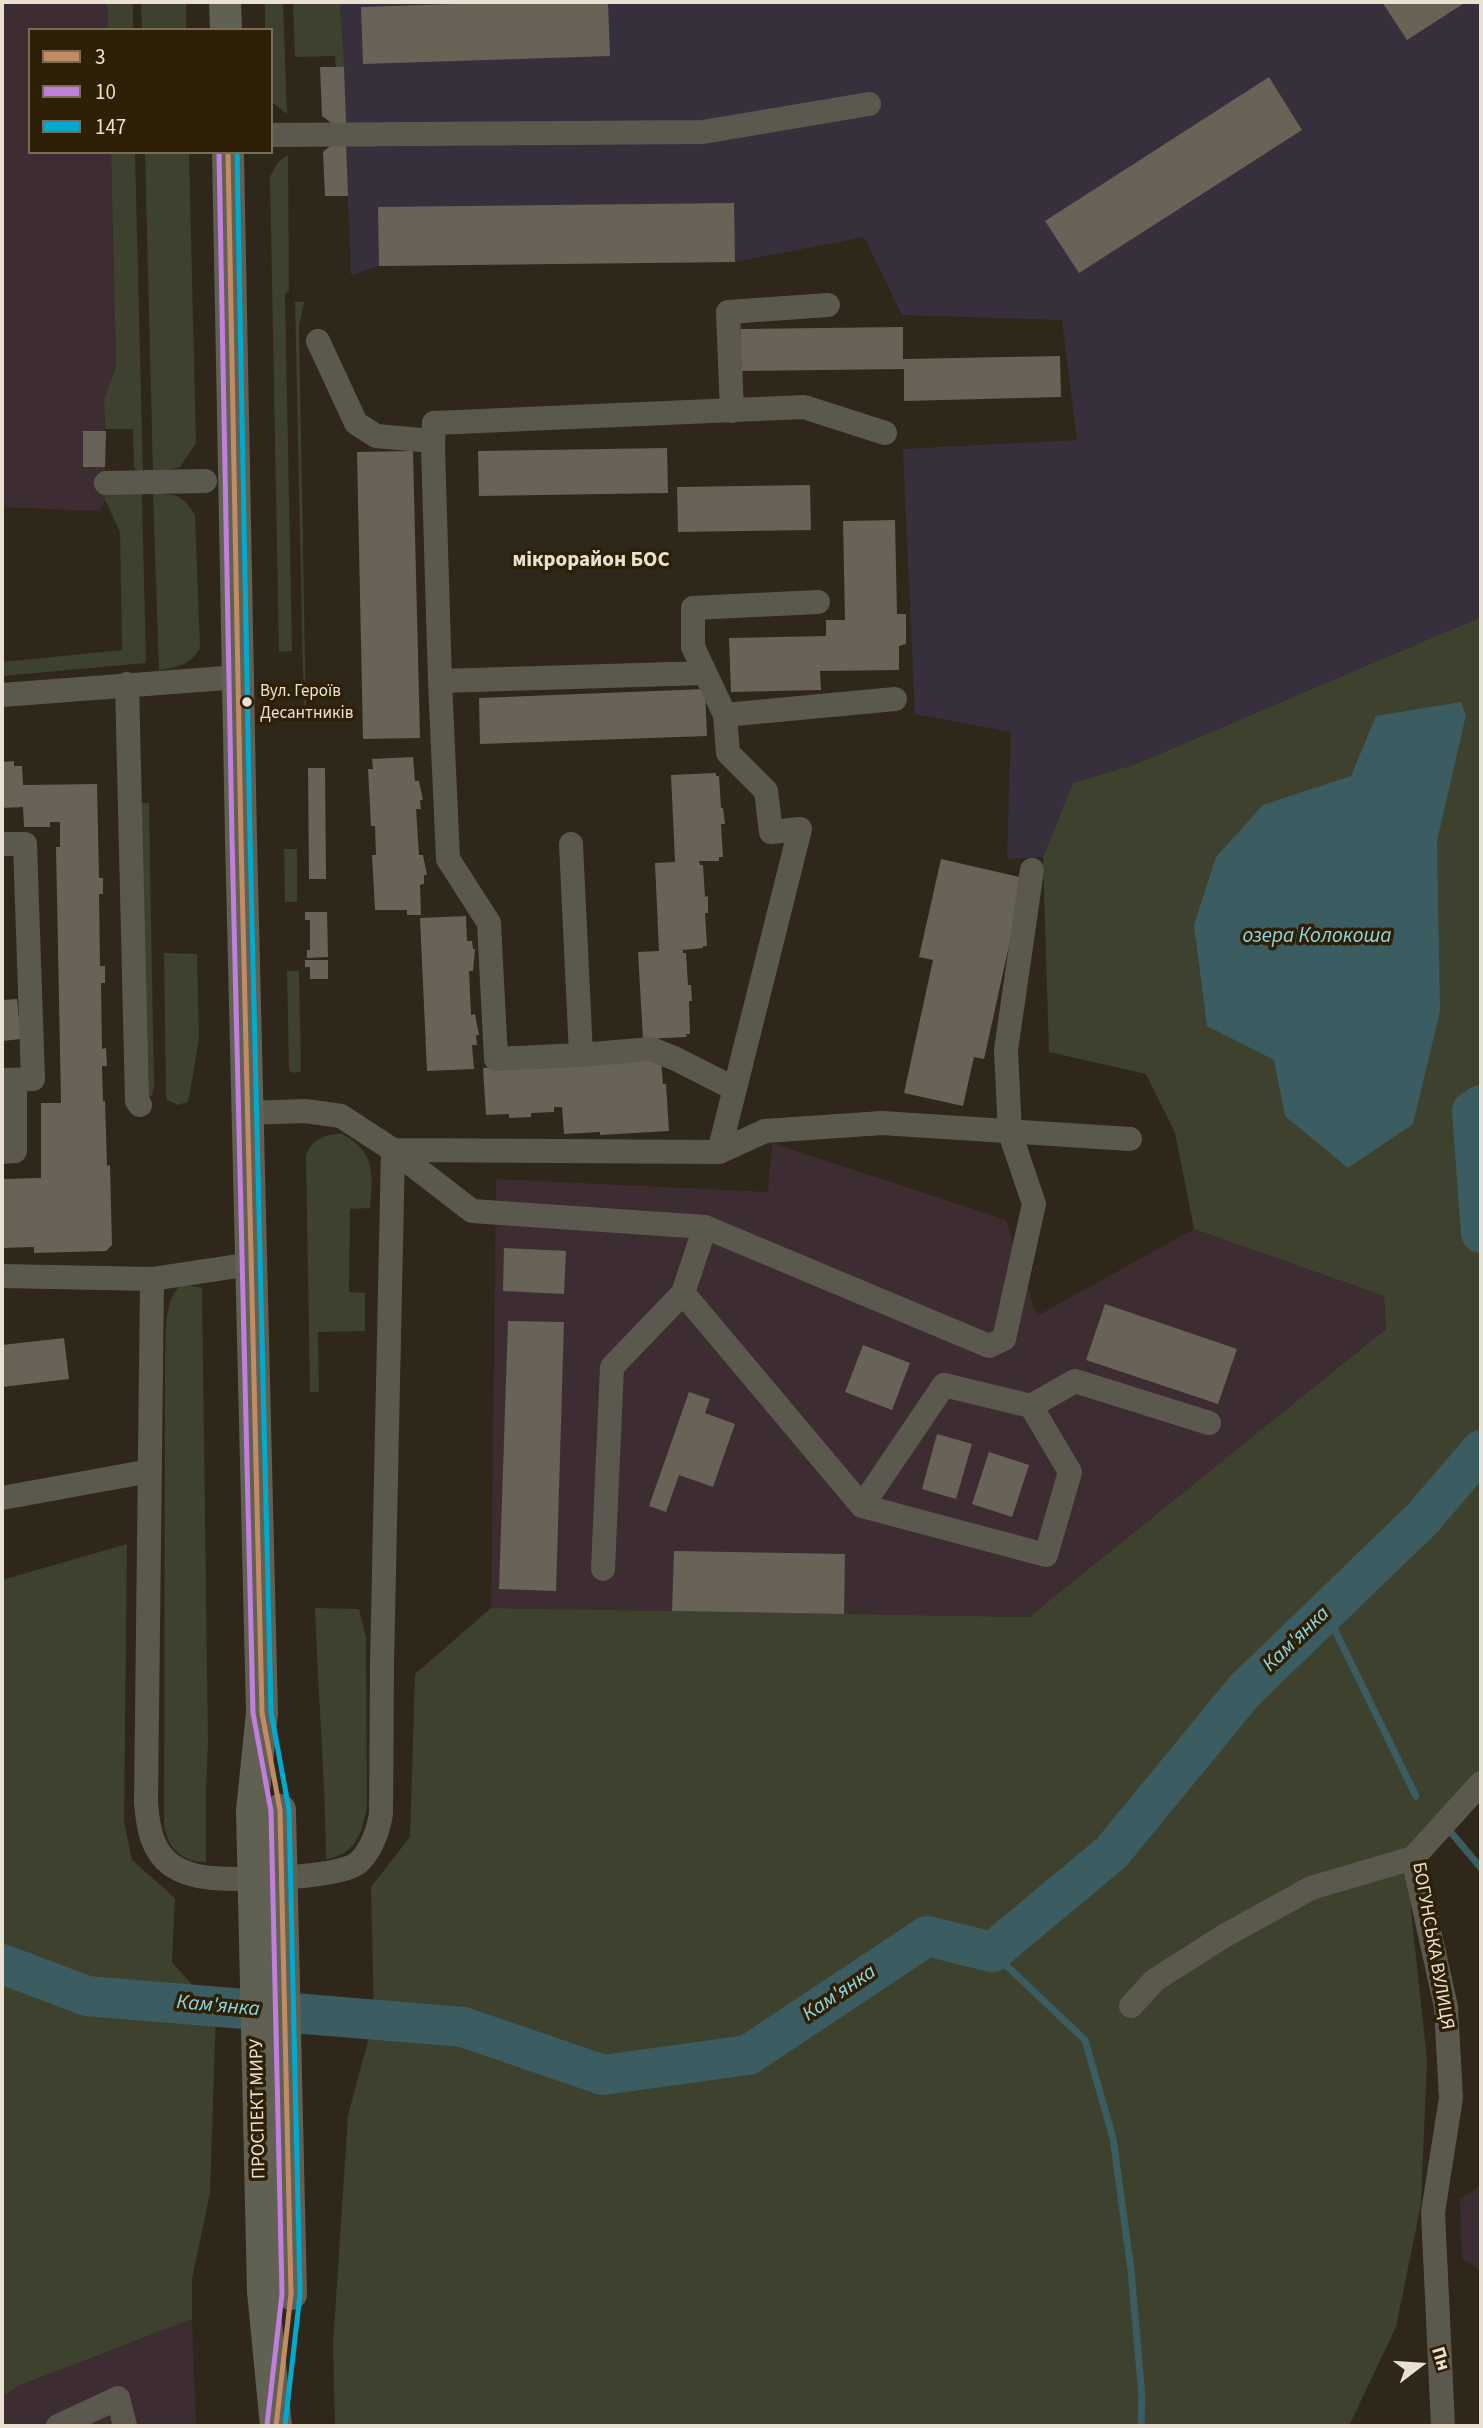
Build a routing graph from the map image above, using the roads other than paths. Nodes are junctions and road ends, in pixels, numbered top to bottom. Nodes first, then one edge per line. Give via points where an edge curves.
1 (225, 2) edge
2 (226, 28) edge
3 (869, 104) dead end
4 (273, 135) edge
5 (228, 154) edge
6 (828, 305) dead end
7 (318, 341) dead end
8 (732, 411) junction
9 (885, 433) dead end
10 (433, 441) junction
11 (205, 481) dead end
12 (106, 483) dead end
13 (818, 602) dead end
14 (705, 673) junction
15 (239, 677) junction
16 (440, 681) junction
17 (127, 684) junction
18 (2, 695) edge
19 (895, 699) dead end
20 (725, 715) junction
21 (2, 844) edge
22 (571, 844) dead end
23 (1032, 870) dead end
24 (581, 1055) junction
25 (8, 1080) edge
26 (735, 1089) junction
27 (139, 1105) dead end
28 (247, 1113) junction
29 (1010, 1133) junction
30 (1130, 1139) dead end
31 (393, 1150) junction
32 (2, 1152) edge
33 (719, 1152) junction
34 (705, 1227) junction
35 (251, 1264) junction
36 (162, 1274) junction
37 (2, 1276) edge
38 (683, 1293) junction
39 (1031, 1406) junction
40 (1209, 1423) dead end
41 (150, 1471) junction
42 (2, 1497) edge
43 (862, 1506) junction
44 (604, 1569) dead end
45 (1481, 1783) edge
46 (1413, 1858) junction
47 (1131, 2006) dead end
48 (276, 2424) edge
49 (58, 2426) edge
50 (125, 2426) edge
51 (1443, 2426) edge

1 - 2 main road
3 - 4 street via 703,132
5 - 15 main road, ПРОСПЕКТ МИРУ
6 - 8 street via 727,312
7 - 10 street via 356,423 376,436
8 - 9 street via 804,407
8 - 10 street via 434,423
10 - 16 street
11 - 12 street
13 - 14 street via 693,608 693,647
14 - 16 street
14 - 20 street
15 - 17 street
15 - 28 main road, ПРОСПЕКТ МИРУ
16 - 24 street via 448,859 489,923 496,1059
17 - 18 street
17 - 27 street
19 - 20 street
20 - 26 street via 728,752 766,791 771,831 800,828
21 - 25 street via 24,844 33,1079
22 - 24 street
23 - 29 street via 1006,1050
24 - 26 street via 651,1049
25 - 32 street via 15,1151
26 - 33 street
28 - 31 street via 305,1111 341,1116
28 - 35 main road, ПРОСПЕКТ МИРУ
29 - 30 street
29 - 33 street via 882,1124 765,1131
29 - 34 street via 1034,1204 1004,1339 989,1346
31 - 33 street
31 - 34 street via 472,1211
31 - 41 street via 381,1814 378,1831 358,1864 317,1876 211,1878 185,1873 156,1848 146,1802
34 - 38 street
35 - 36 street
35 - 48 main road, ПРОСПЕКТ МИРУ, bridge via 277,2292
36 - 37 street
36 - 41 street
38 - 43 street
38 - 44 street via 612,1367
39 - 40 street via 1075,1381
39 - 43 street via 944,1385
39 - 43 street via 1070,1472 1046,1555
41 - 42 street
45 - 46 street, БОГУНСЬКА ВУЛИЦЯ
46 - 47 street via 1311,1888 1155,1980
46 - 51 street, БОГУНСЬКА ВУЛИЦЯ via 1446,2007 1451,2098 1433,2212
49 - 50 street via 118,2398

